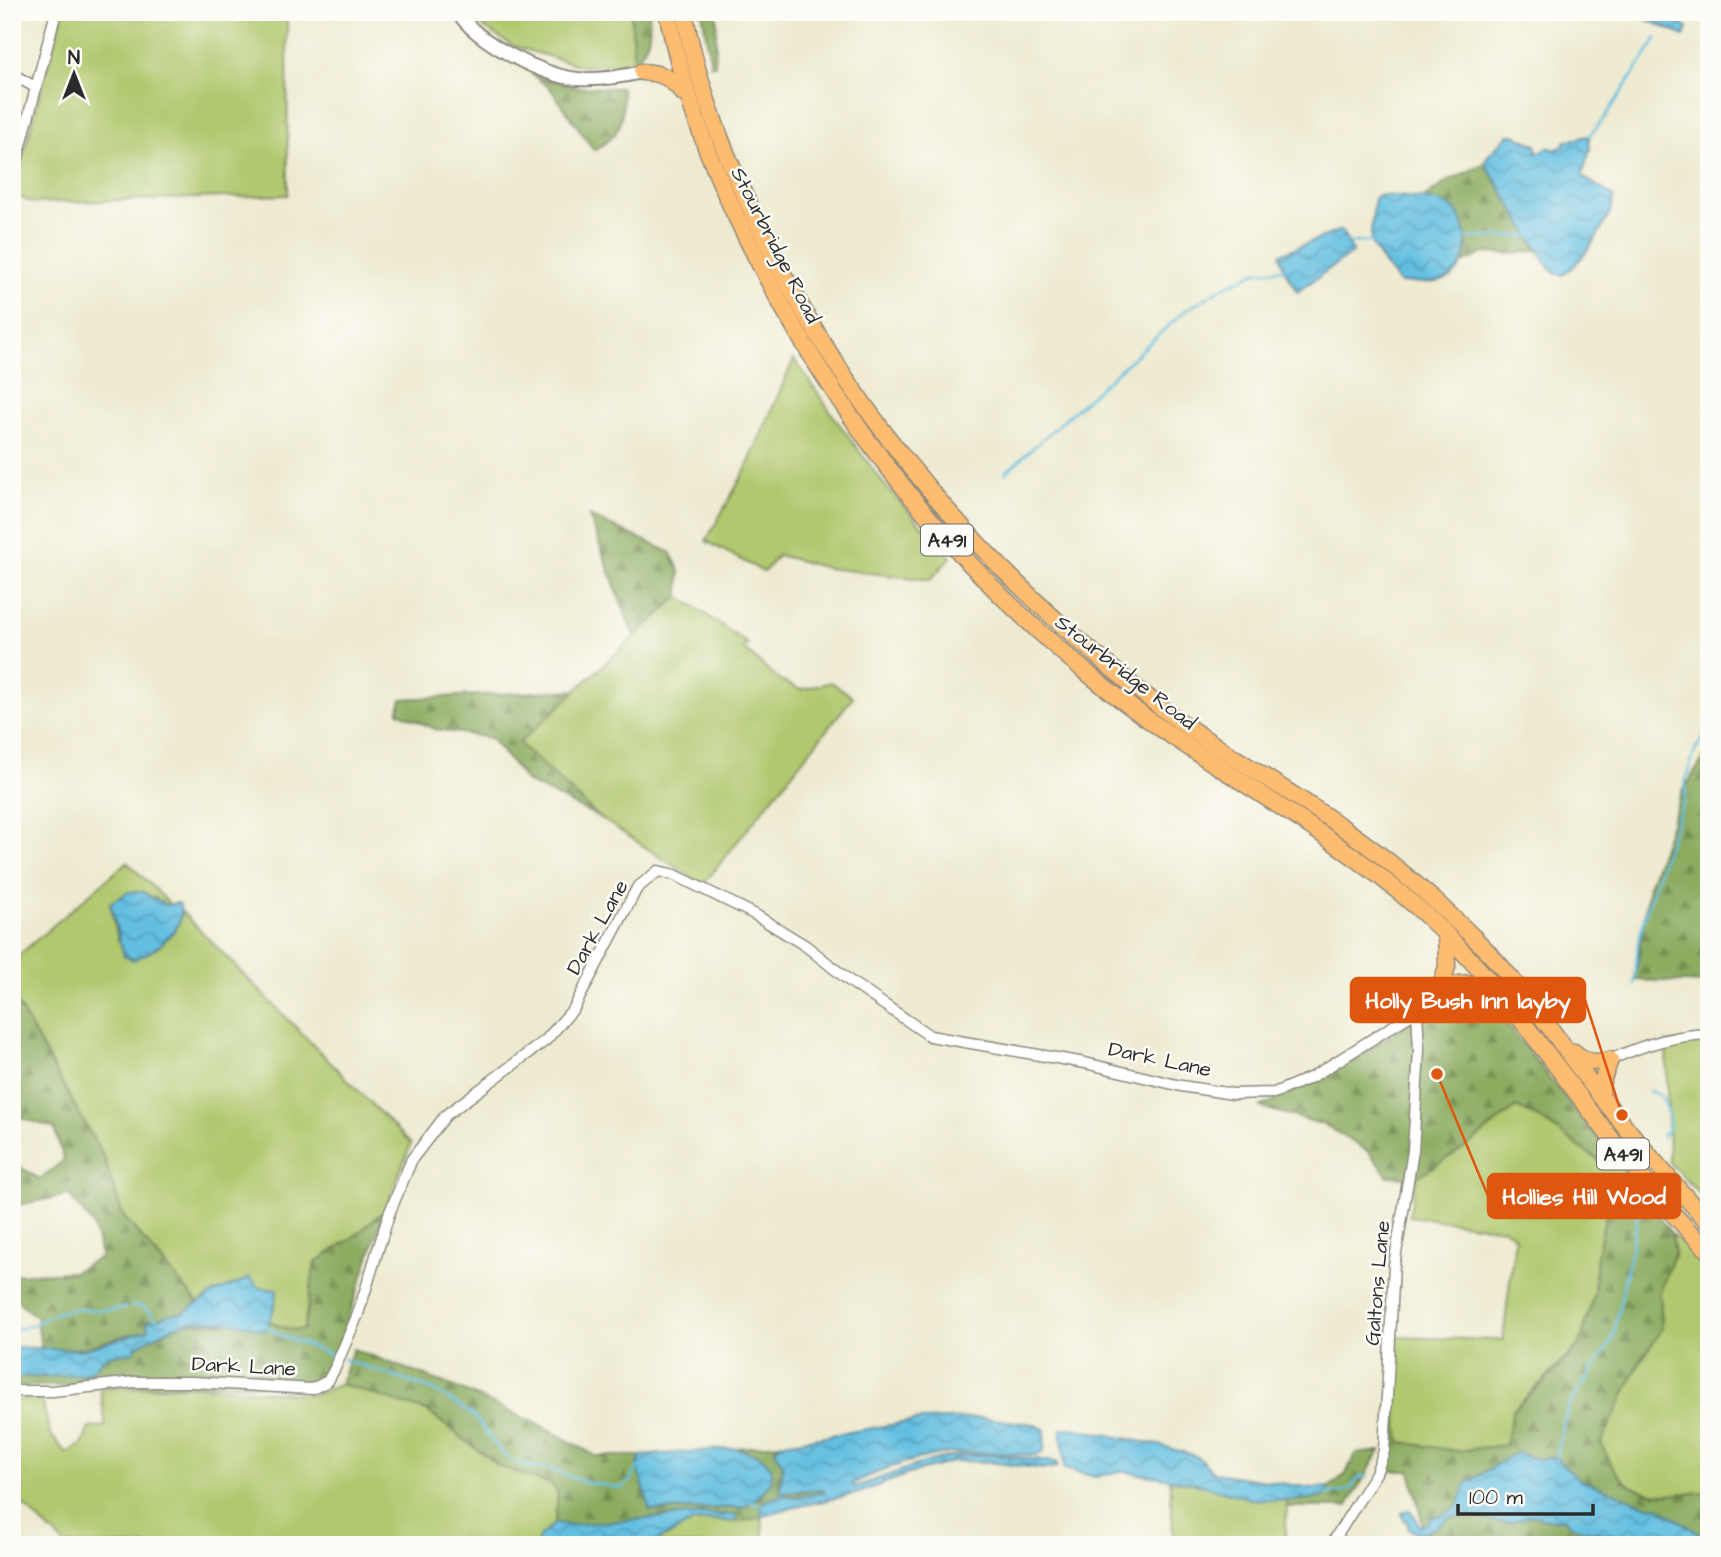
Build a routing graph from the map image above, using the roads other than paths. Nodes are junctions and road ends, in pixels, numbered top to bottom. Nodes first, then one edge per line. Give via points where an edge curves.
1 (56, 12) edge
2 (458, 12) edge
3 (667, 12) edge
4 (684, 12) edge
5 (673, 39) junction
6 (642, 72) junction
7 (12, 74) edge
8 (35, 88) junction
9 (689, 102) junction
10 (12, 179) edge
11 (1446, 934) junction
12 (1439, 990) junction
13 (1503, 997) junction
14 (1417, 1011) junction
15 (1709, 1034) edge
16 (1561, 1042) junction
17 (1610, 1060) junction
18 (1601, 1097) junction
19 (1709, 1223) edge
20 (1709, 1251) edge
21 (12, 1391) edge
22 (1331, 1545) edge

1 - 8 street
2 - 6 street via 464,23 496,46 554,74 599,79
3 - 5 highway, Stourbridge Road / A491
4 - 16 highway, Stourbridge Road / A491 via 721,143 784,277 837,367 921,481 1033,600 1151,700 1340,825 1434,900 1503,969
5 - 6 highway via 667,56
5 - 9 highway, Stourbridge Road / A491
6 - 9 highway via 665,74
7 - 8 street
8 - 10 street
9 - 11 highway, Stourbridge Road / A491 via 746,238 839,403 903,489 957,551 1039,632 1102,685 1380,876
11 - 12 highway via 1447,967
11 - 13 highway, Stourbridge Road / A491
12 - 13 highway via 1469,982
12 - 14 street, Dark Lane
13 - 20 highway, Stourbridge Road / A491 via 1621,1152
14 - 21 street, Dark Lane via 1312,1077 1274,1093 1233,1094 1181,1086 1085,1063 930,1036 754,914 658,871 637,888 574,1008 546,1040 446,1115 412,1159 389,1214 358,1314 328,1381 312,1389 134,1382
14 - 22 street, Galtons Lane via 1413,1151 1394,1265 1384,1451 1376,1473
15 - 17 street via 1669,1038
16 - 17 highway via 1585,1061
16 - 18 highway, Stourbridge Road / A491
17 - 18 highway
18 - 19 highway, Stourbridge Road / A491

